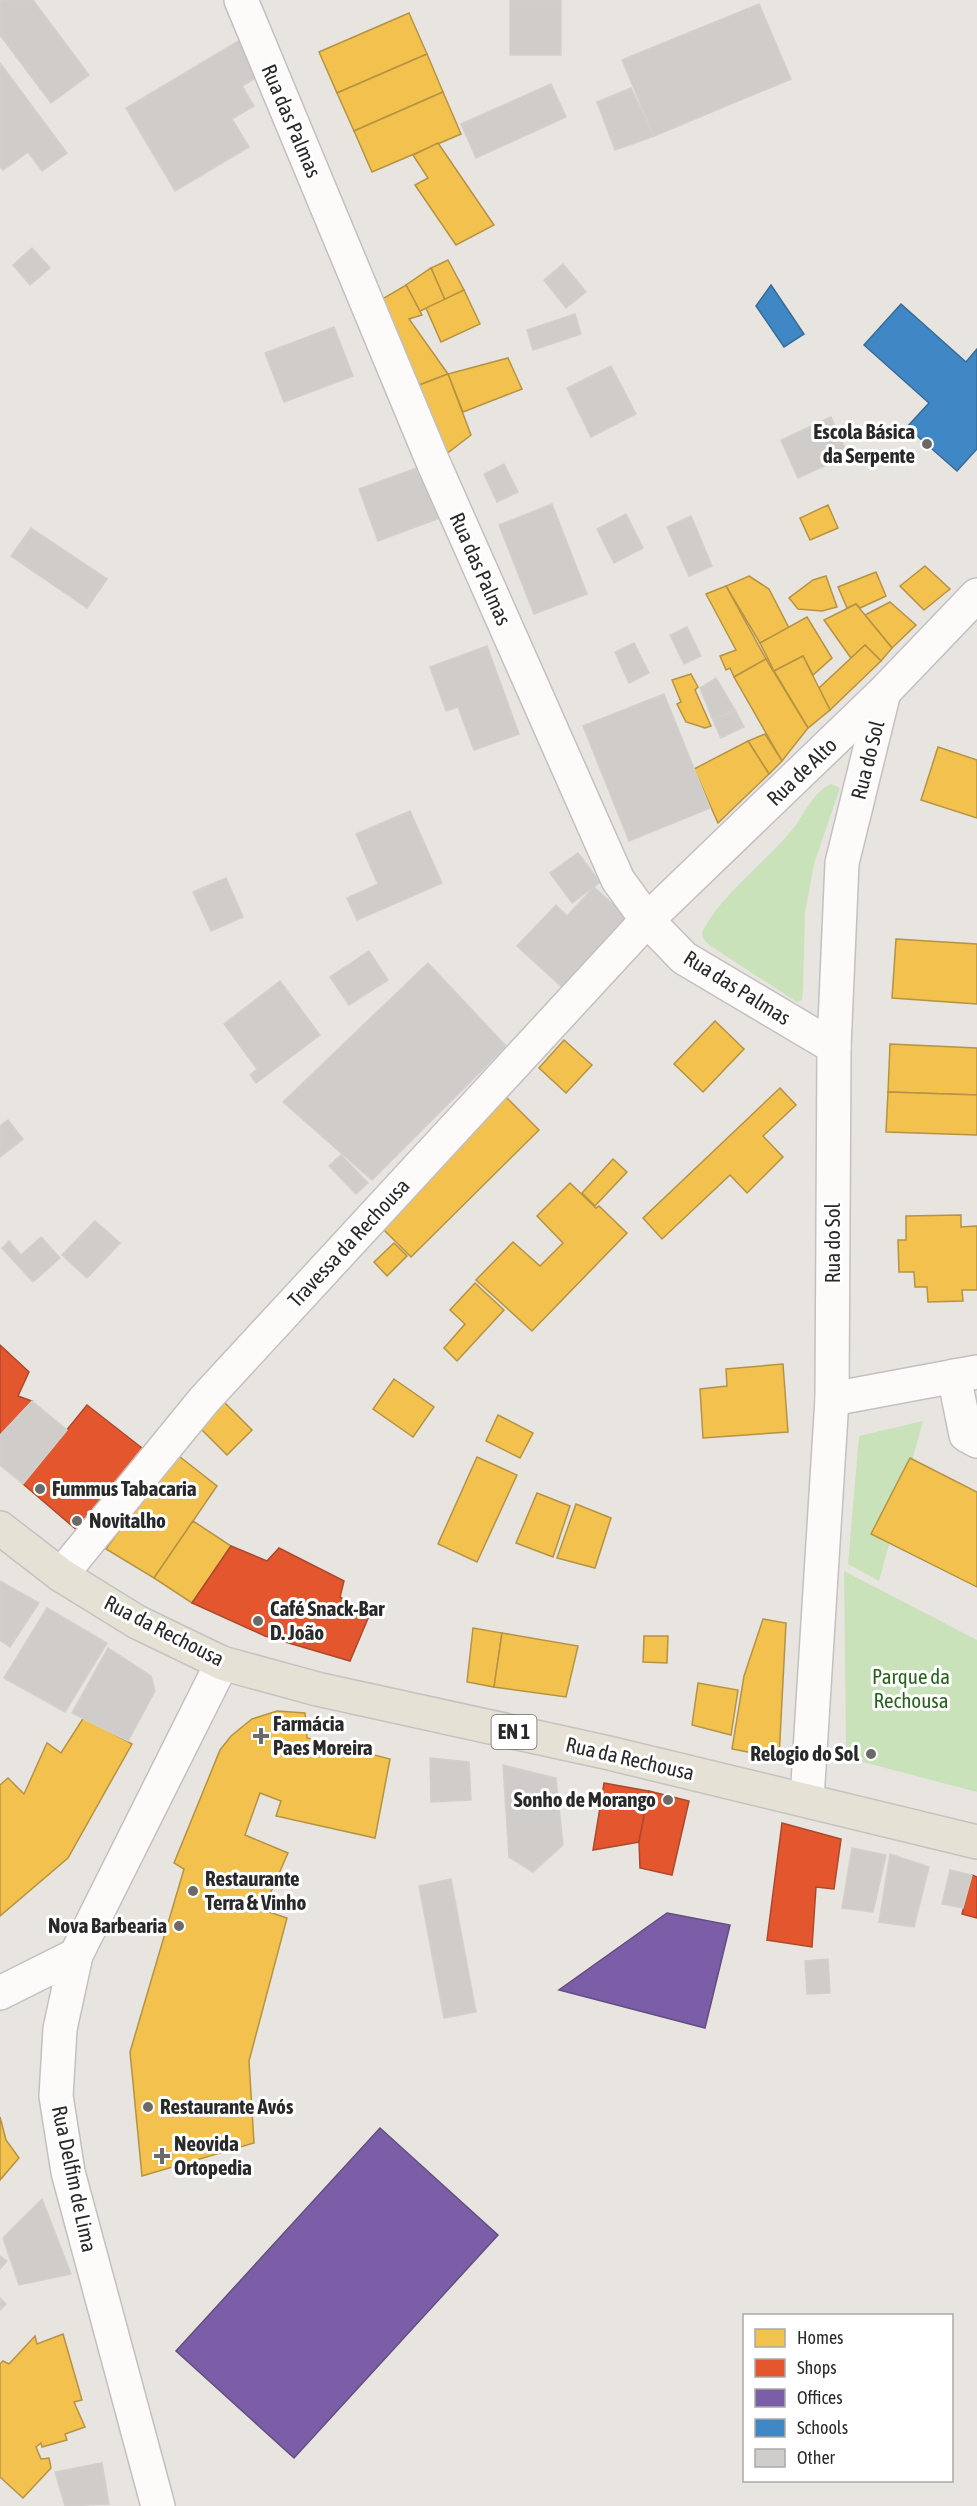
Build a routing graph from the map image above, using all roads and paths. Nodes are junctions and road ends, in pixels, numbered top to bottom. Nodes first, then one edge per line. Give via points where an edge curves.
1 (241, 0) edge
2 (977, 595) edge
3 (884, 692) junction
4 (647, 920) junction
5 (834, 1047) junction
6 (965, 1374) edge
7 (832, 1399) junction
8 (977, 1440) edge
9 (0, 1528) edge
10 (61, 1575) junction
11 (222, 1663) junction
12 (807, 1799) junction
13 (977, 1842) edge
14 (76, 1955) junction
15 (0, 1993) edge
16 (158, 2506) edge

1 - 4 street, Rua das Palmas via 443,484 618,880
2 - 3 street, Rua de Alto
3 - 4 street, Rua de Alto
3 - 5 street, Rua do Sol via 842,863
4 - 5 street, Rua das Palmas via 684,958
4 - 10 street, Travessa da Rechousa via 204,1400
5 - 7 street, Rua do Sol
6 - 7 street
6 - 8 street via 966,1435
7 - 12 street, Rua do Sol
9 - 10 main road, Rua da Rechousa / EN 1
10 - 11 main road, Rua da Rechousa / EN 1 via 137,1622
11 - 12 main road, Rua da Rechousa / EN 1 via 317,1689
11 - 14 street, Rua Delfim de Lima
12 - 13 main road, Rua da Rechousa / EN 1
14 - 15 street
14 - 16 street, Rua Delfim de Lima via 60,2029 56,2096 68,2172

